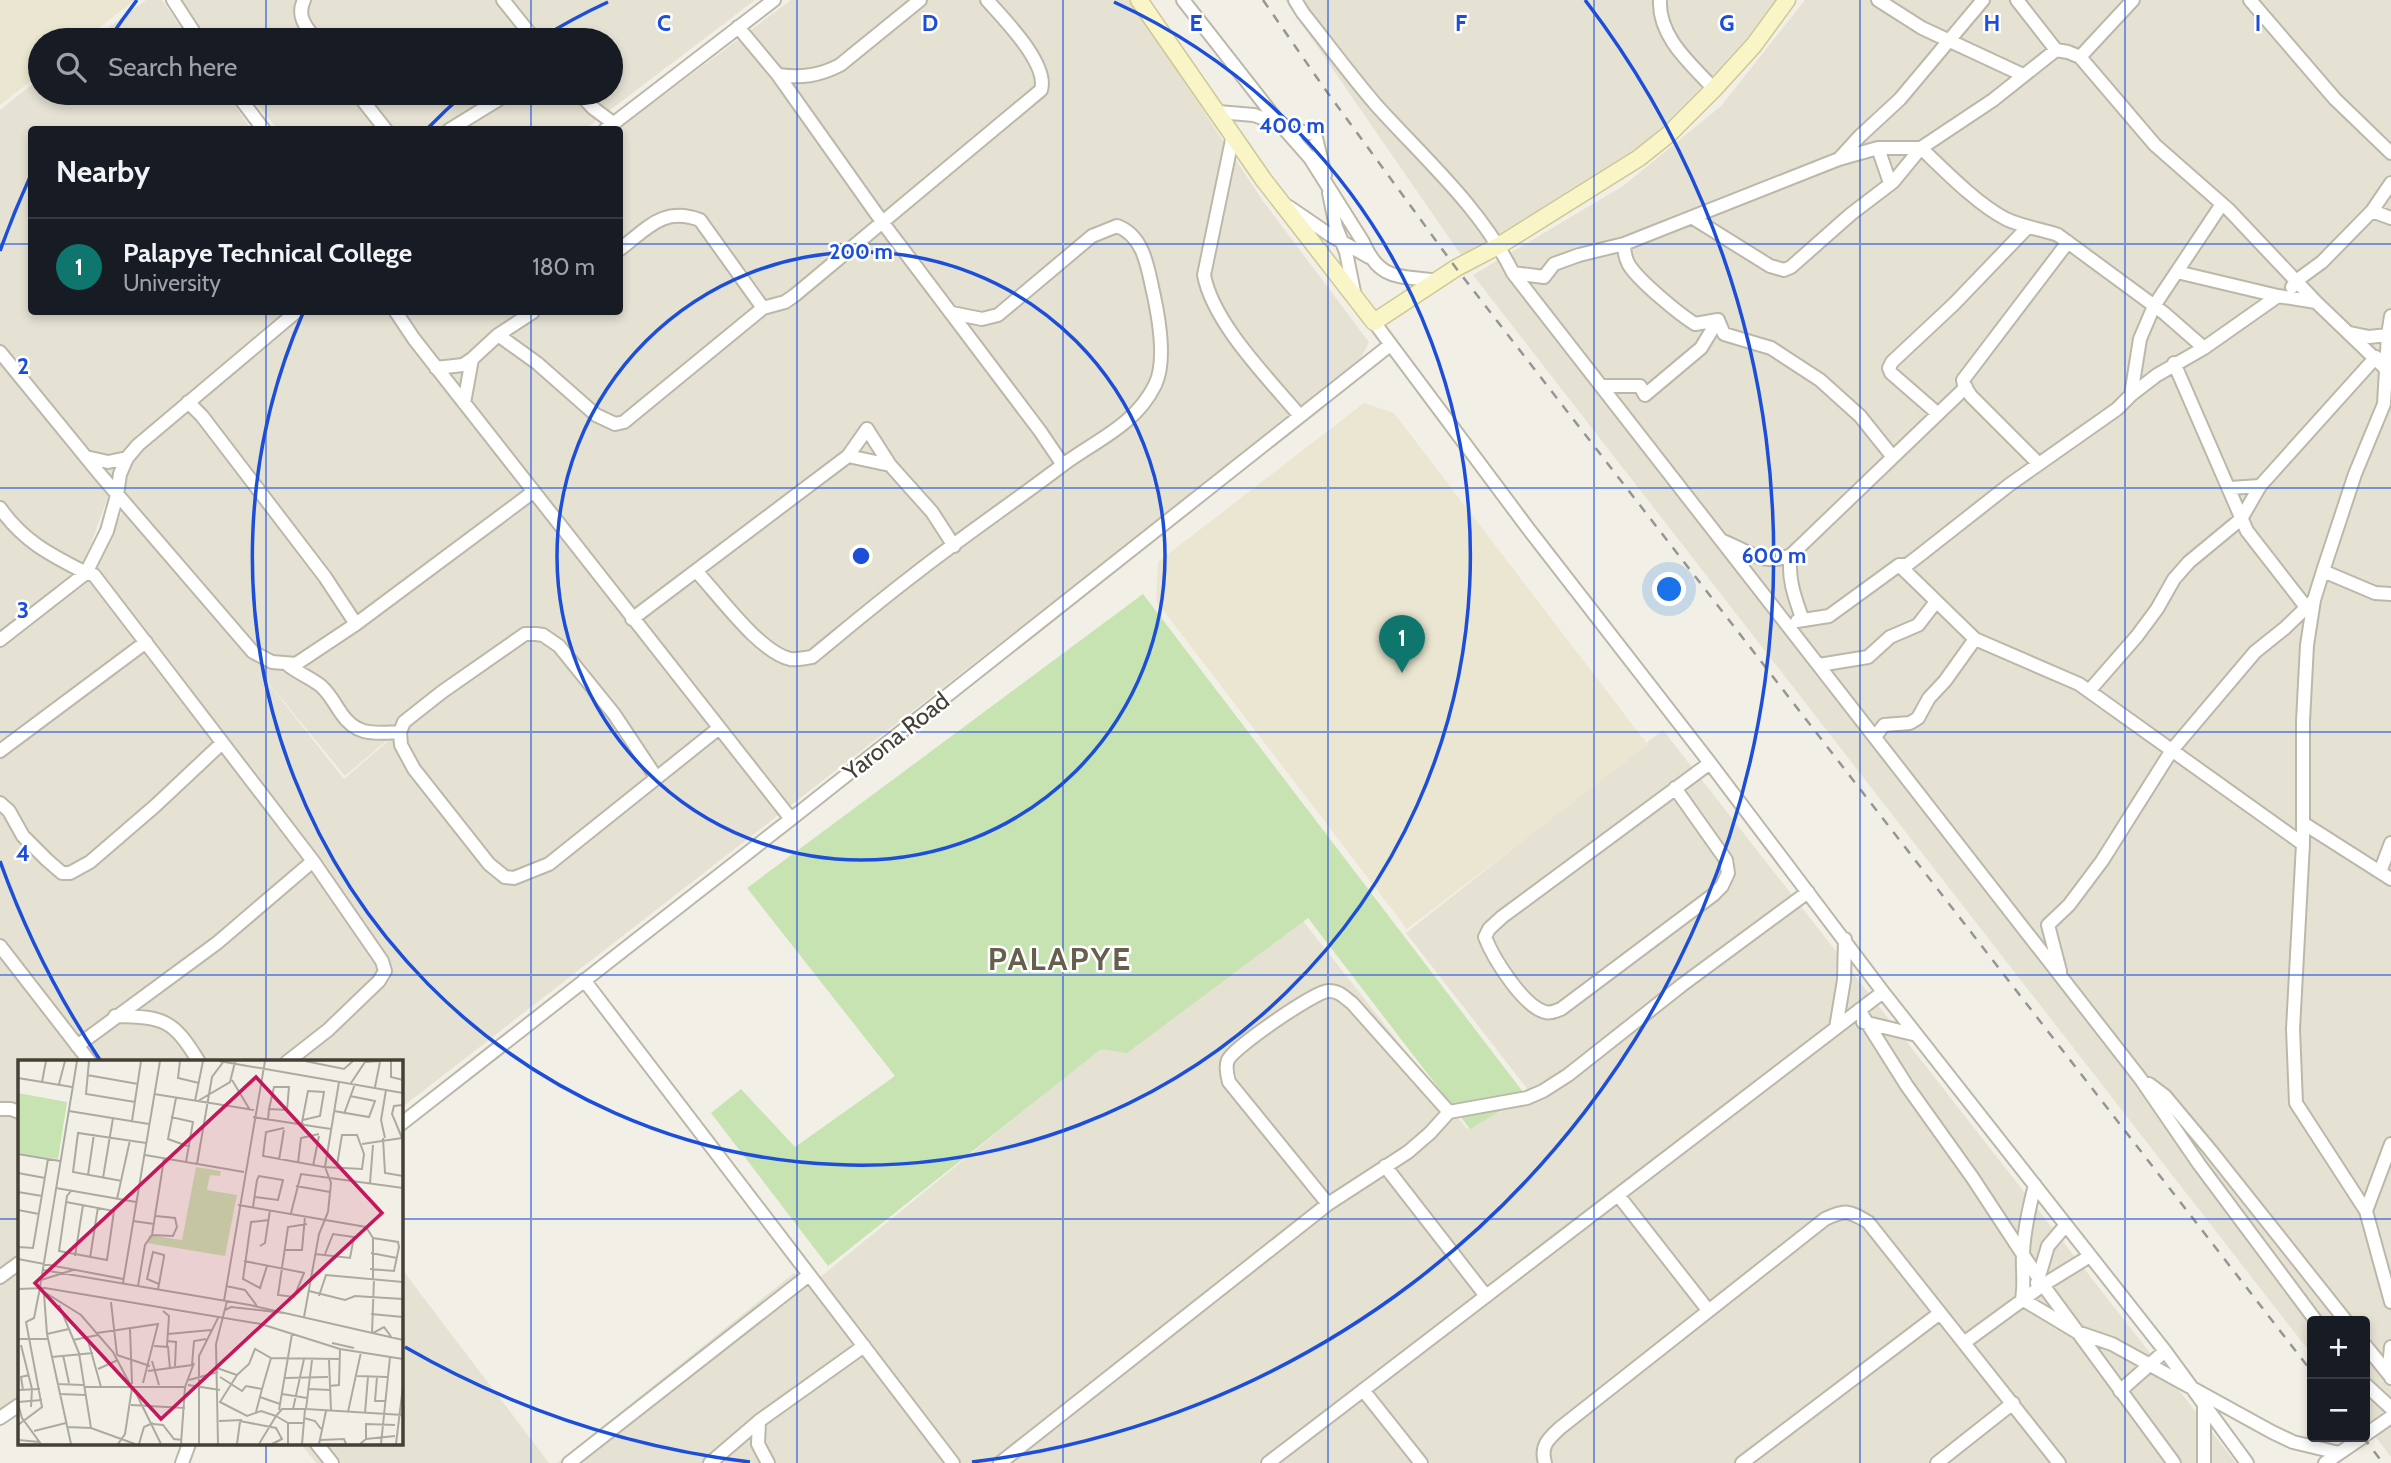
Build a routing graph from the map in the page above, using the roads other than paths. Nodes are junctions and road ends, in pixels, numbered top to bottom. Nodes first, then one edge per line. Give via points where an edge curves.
1 (173, 0) edge
2 (304, 0) edge
3 (503, 0) edge
4 (774, 0) edge
5 (920, 0) edge
6 (987, 0) edge
7 (1139, 0) edge
8 (1183, 0) edge
9 (1295, 0) edge
10 (1660, 0) edge
11 (1787, 0) edge
12 (1878, 0) edge
13 (1983, 0) edge
14 (2017, 0) edge
15 (2133, 0) edge
16 (2250, 0) edge
17 (738, 27) junction
18 (192, 28) edge
19 (307, 28) edge
20 (525, 28) edge
21 (1949, 41) junction
22 (2056, 50) junction
23 (2080, 57) junction
24 (778, 75) junction
25 (2023, 75) junction
26 (1714, 89) junction
27 (245, 105) edge
28 (366, 105) edge
29 (490, 105) edge
30 (590, 105) edge
31 (1218, 112) junction
32 (1280, 124) junction
33 (261, 126) edge
34 (383, 126) edge
35 (455, 126) edge
36 (609, 126) edge
37 (1233, 135) junction
38 (1878, 148) junction
39 (1921, 148) junction
40 (2391, 153) edge
41 (1839, 159) junction
42 (1890, 183) junction
43 (2391, 183) edge
44 (1328, 186) junction
45 (1280, 201) junction
46 (2222, 204) junction
47 (2372, 211) junction
48 (1693, 218) junction
49 (2391, 218) edge
50 (883, 223) junction
51 (2027, 228) junction
52 (1341, 242) junction
53 (2068, 243) junction
54 (1624, 244) junction
55 (1500, 245) junction
56 (623, 247) edge
57 (1369, 257) junction
58 (2176, 272) junction
59 (1513, 273) junction
60 (1437, 281) junction
61 (2297, 281) junction
62 (1355, 296) junction
63 (2281, 296) junction
64 (2316, 302) junction
65 (2154, 306) junction
66 (763, 308) junction
67 (952, 313) junction
68 (292, 315) edge
69 (398, 315) edge
70 (528, 315) edge
71 (2391, 317) edge
72 (1718, 320) junction
73 (1374, 323) junction
74 (2349, 333) junction
75 (498, 335) junction
76 (2390, 335) edge
77 (1390, 345) junction
78 (2204, 348) junction
79 (0, 352) edge
80 (2376, 357) junction
81 (472, 359) junction
82 (2174, 363) junction
83 (436, 368) junction
84 (2389, 372) edge
85 (1602, 386) junction
86 (1966, 387) junction
87 (2131, 395) junction
88 (188, 402) junction
89 (464, 403) junction
90 (1937, 414) junction
91 (1300, 416) junction
92 (848, 456) junction
93 (1892, 456) junction
94 (86, 457) junction
95 (127, 458) junction
96 (2039, 464) junction
97 (890, 465) junction
98 (1063, 465) junction
99 (2260, 486) junction
100 (2230, 488) junction
101 (533, 492) junction
102 (117, 495) junction
103 (2, 514) edge
104 (2241, 519) junction
105 (1723, 541) junction
106 (954, 546) junction
107 (1791, 555) junction
108 (1899, 565) junction
109 (696, 571) junction
110 (2323, 571) junction
111 (86, 573) junction
112 (2391, 594) edge
113 (1935, 603) junction
114 (2310, 603) junction
115 (1802, 618) junction
116 (632, 619) junction
117 (356, 624) junction
118 (1788, 625) junction
119 (1975, 639) junction
120 (0, 640) edge
121 (146, 642) junction
122 (288, 665) junction
123 (1819, 665) junction
124 (2089, 691) junction
125 (719, 728) junction
126 (400, 732) junction
127 (1875, 737) junction
128 (221, 744) junction
129 (2172, 750) junction
130 (0, 751) edge
131 (1710, 763) junction
132 (656, 777) junction
133 (1675, 788) junction
134 (0, 803) edge
135 (791, 819) junction
136 (2303, 823) junction
137 (2391, 843) edge
138 (2303, 844) junction
139 (313, 861) junction
140 (2385, 875) edge
141 (1808, 892) junction
142 (1845, 940) junction
143 (0, 946) edge
144 (2062, 978) junction
145 (584, 980) junction
146 (1883, 992) junction
147 (1859, 1010) junction
148 (114, 1016) junction
149 (1867, 1022) junction
150 (1840, 1025) junction
151 (1917, 1035) junction
152 (77, 1046) junction
153 (88, 1060) edge
154 (198, 1060) edge
155 (290, 1060) edge
156 (2140, 1078) junction
157 (0, 1109) edge
158 (18, 1112) edge
159 (1449, 1112) junction
160 (402, 1123) edge
161 (2179, 1134) junction
162 (2196, 1134) junction
163 (2391, 1144) edge
164 (1385, 1166) junction
165 (2035, 1185) junction
166 (1618, 1195) junction
167 (1328, 1204) junction
168 (2366, 1211) junction
169 (2066, 1225) junction
170 (2022, 1254) junction
171 (2090, 1256) junction
172 (18, 1265) edge
173 (809, 1275) junction
174 (0, 1277) edge
175 (2039, 1284) junction
176 (1486, 1296) junction
177 (2022, 1299) junction
178 (2391, 1302) edge
179 (1708, 1310) junction
180 (1941, 1313) junction
181 (2312, 1316) edge
182 (2342, 1316) edge
183 (2077, 1332) junction
184 (1965, 1342) junction
185 (864, 1346) junction
186 (2391, 1347) edge
187 (2165, 1351) junction
188 (2370, 1351) edge
189 (2391, 1353) edge
190 (2148, 1366) junction
191 (2391, 1378) edge
192 (2370, 1389) edge
193 (1363, 1390) junction
194 (2120, 1391) junction
195 (2194, 1391) junction
196 (2013, 1403) junction
197 (18, 1406) edge
198 (2204, 1406) junction
199 (2391, 1408) edge
200 (2391, 1417) edge
201 (0, 1418) edge
202 (759, 1421) junction
203 (2370, 1432) edge
204 (2355, 1442) edge
205 (188, 1446) edge
206 (319, 1446) edge
207 (2339, 1453) junction
208 (181, 1463) edge
209 (332, 1463) edge
210 (569, 1463) edge
211 (710, 1463) edge
212 (768, 1463) edge
213 (953, 1463) edge
214 (1000, 1463) edge
215 (1268, 1463) edge
216 (1421, 1463) edge
217 (1545, 1463) edge
218 (1742, 1463) edge
219 (1937, 1463) edge
220 (2059, 1463) edge
221 (2174, 1463) edge
222 (2204, 1463) edge
223 (2247, 1463) edge
224 (2325, 1463) edge

1 - 18 street
2 - 19 street via 299,10
3 - 20 street
4 - 17 street
5 - 24 street via 827,72
6 - 50 street via 1035,61 1043,86
7 - 31 street
8 - 32 street
9 - 55 street via 1376,104 1437,168
10 - 26 street via 1668,35
11 - 26 street
12 - 21 street
13 - 21 street
14 - 22 street
15 - 23 street
16 - 40 street via 2336,99
17 - 24 street
17 - 36 street
21 - 25 street
21 - 41 street via 1900,99
22 - 23 street
22 - 25 street
23 - 46 street via 2155,145
24 - 50 street
25 - 39 street
26 - 55 street via 1639,158
27 - 33 street
28 - 34 street
29 - 35 street
30 - 36 street
31 - 32 street via 1254,115
31 - 37 street
32 - 44 street
32 - 44 street via 1315,134
37 - 45 street
37 - 91 street via 1204,275 1207,294 1222,320
38 - 39 street
38 - 41 street
38 - 42 street
39 - 42 street
39 - 51 street via 2003,217
41 - 48 street
42 - 48 street via 1784,270
43 - 47 street
44 - 52 street
44 - 57 street
45 - 52 street
45 - 62 street
46 - 58 street
46 - 61 street
47 - 49 street
47 - 61 street
48 - 54 street
50 - 66 street via 785,302
50 - 67 street
51 - 53 street via 2058,235
51 - 90 street via 1889,368
52 - 57 street
52 - 62 street
53 - 65 street
53 - 86 street via 1967,373
54 - 59 street via 1554,264 1544,277
54 - 72 street via 1634,271 1680,313 1695,324
55 - 59 street
55 - 60 street
56 - 66 street via 667,216 700,220
57 - 60 street via 1382,271 1396,277
58 - 63 street
58 - 65 street
59 - 85 street
60 - 73 street
61 - 63 street
61 - 64 street
62 - 73 street
63 - 64 street
63 - 78 street
64 - 74 street
65 - 78 street
65 - 87 street via 2140,339
66 - 75 street via 624,422 615,424 596,415 537,362
67 - 98 street
67 - 98 street via 982,319 998,315 1096,233 1117,226 1133,234 1145,258 1154,296 1160,373 1154,389 1127,422
68 - 88 street
69 - 83 street
70 - 75 street
71 - 76 street
72 - 85 street via 1701,348 1645,395 1640,386
72 - 93 street via 1724,334 1770,348 1821,380 1860,416
73 - 77 street
74 - 76 street
74 - 80 street
75 - 81 street
76 - 84 street
77 - 91 street, Yarona Road
77 - 131 street
78 - 82 street
79 - 94 street
80 - 84 street
80 - 99 street
81 - 83 street via 463,365
81 - 89 street
82 - 87 street
82 - 100 street
83 - 89 street
84 - 110 street via 2384,404
85 - 105 street
86 - 90 street
86 - 96 street
87 - 96 street
88 - 95 street
88 - 117 street via 320,569
89 - 101 street
90 - 93 street
91 - 135 street, Yarona Road
92 - 97 street
92 - 97 street via 867,429
92 - 109 street
93 - 107 street
94 - 95 street via 108,462
94 - 102 street
95 - 102 street
96 - 108 street via 1907,565
97 - 106 street via 932,512
98 - 106 street
99 - 100 street
99 - 104 street
100 - 104 street
101 - 116 street
101 - 117 street
102 - 111 street via 107,531
102 - 122 street via 253,652
103 - 111 street via 40,550
104 - 114 street via 2257,545
104 - 124 street via 2189,562 2137,636
105 - 107 street via 1761,558 1777,561
105 - 118 street
106 - 109 street via 812,657 791,660 757,639
107 - 115 street via 1791,582
108 - 113 street
108 - 115 street via 1829,616
109 - 116 street
110 - 112 street via 2375,593
110 - 114 street
111 - 120 street
111 - 121 street via 94,575
113 - 119 street
113 - 123 street via 1918,625 1890,637 1868,657
114 - 129 street via 2255,652
114 - 136 street
115 - 118 street
116 - 125 street
117 - 122 street
118 - 123 street
119 - 124 street
119 - 127 street via 1918,718 1884,725
121 - 128 street
121 - 130 street
122 - 126 street via 319,684 351,724 380,735
123 - 127 street
124 - 129 street
125 - 132 street
125 - 135 street
126 - 132 street via 404,722 442,692 525,634 543,635 559,646 614,714
126 - 132 street via 401,746 414,769 489,864 505,877 522,876 549,864
127 - 144 street
128 - 134 street via 90,862 70,873 62,873 23,836
128 - 139 street
129 - 138 street
129 - 144 street via 2102,862 2048,925
131 - 133 street
131 - 141 street
133 - 133 street via 1489,929 1485,937 1496,960 1538,1010 1549,1014 1561,1009 1722,886 1728,873 1726,860
135 - 145 street, Yarona Road
136 - 138 street
136 - 140 street
137 - 140 street
138 - 168 street via 2293,1029 2296,1103
139 - 148 street via 217,943
139 - 155 street via 376,949 385,971 328,1030
141 - 142 street
141 - 159 street via 1543,1091
142 - 146 street
142 - 150 street
143 - 152 street
144 - 156 street
145 - 160 street, Yarona Road
145 - 173 street
146 - 147 street
146 - 151 street
147 - 149 street
147 - 150 street
148 - 152 street
148 - 154 street via 148,1017 169,1024
149 - 150 street
149 - 151 street
149 - 170 street
150 - 166 street
151 - 165 street
152 - 153 street
156 - 161 street
156 - 162 street via 2165,1096
157 - 158 street
159 - 164 street via 1423,1139
159 - 167 street via 1352,1003 1336,991 1324,991 1266,1027 1228,1058 1229,1082
161 - 162 street
161 - 181 street
162 - 182 street
163 - 168 street
164 - 167 street
164 - 176 street
165 - 169 street
165 - 170 street
166 - 176 street
166 - 179 street
167 - 214 street
168 - 178 street
169 - 171 street
169 - 175 street via 2048,1246
170 - 175 street
170 - 177 street
171 - 175 street
171 - 187 street
172 - 174 street
173 - 185 street
173 - 210 street
175 - 177 street
175 - 183 street
176 - 193 street
177 - 183 street
177 - 184 street
179 - 180 street via 1825,1219 1850,1211 1868,1222
179 - 217 street via 1546,1440
180 - 184 street
180 - 218 street
183 - 190 street via 2112,1344
183 - 194 street
184 - 196 street
185 - 202 street
185 - 213 street
186 - 189 street
187 - 190 street
187 - 195 street
188 - 191 street
189 - 191 street
190 - 194 street
190 - 195 street
192 - 199 street
193 - 215 street
193 - 216 street
194 - 221 street
195 - 198 street
195 - 207 street via 2293,1442
196 - 219 street
196 - 220 street
197 - 201 street
198 - 222 street
198 - 223 street
200 - 203 street
202 - 211 street
202 - 212 street via 758,1444
204 - 207 street
205 - 208 street
206 - 209 street
207 - 224 street

